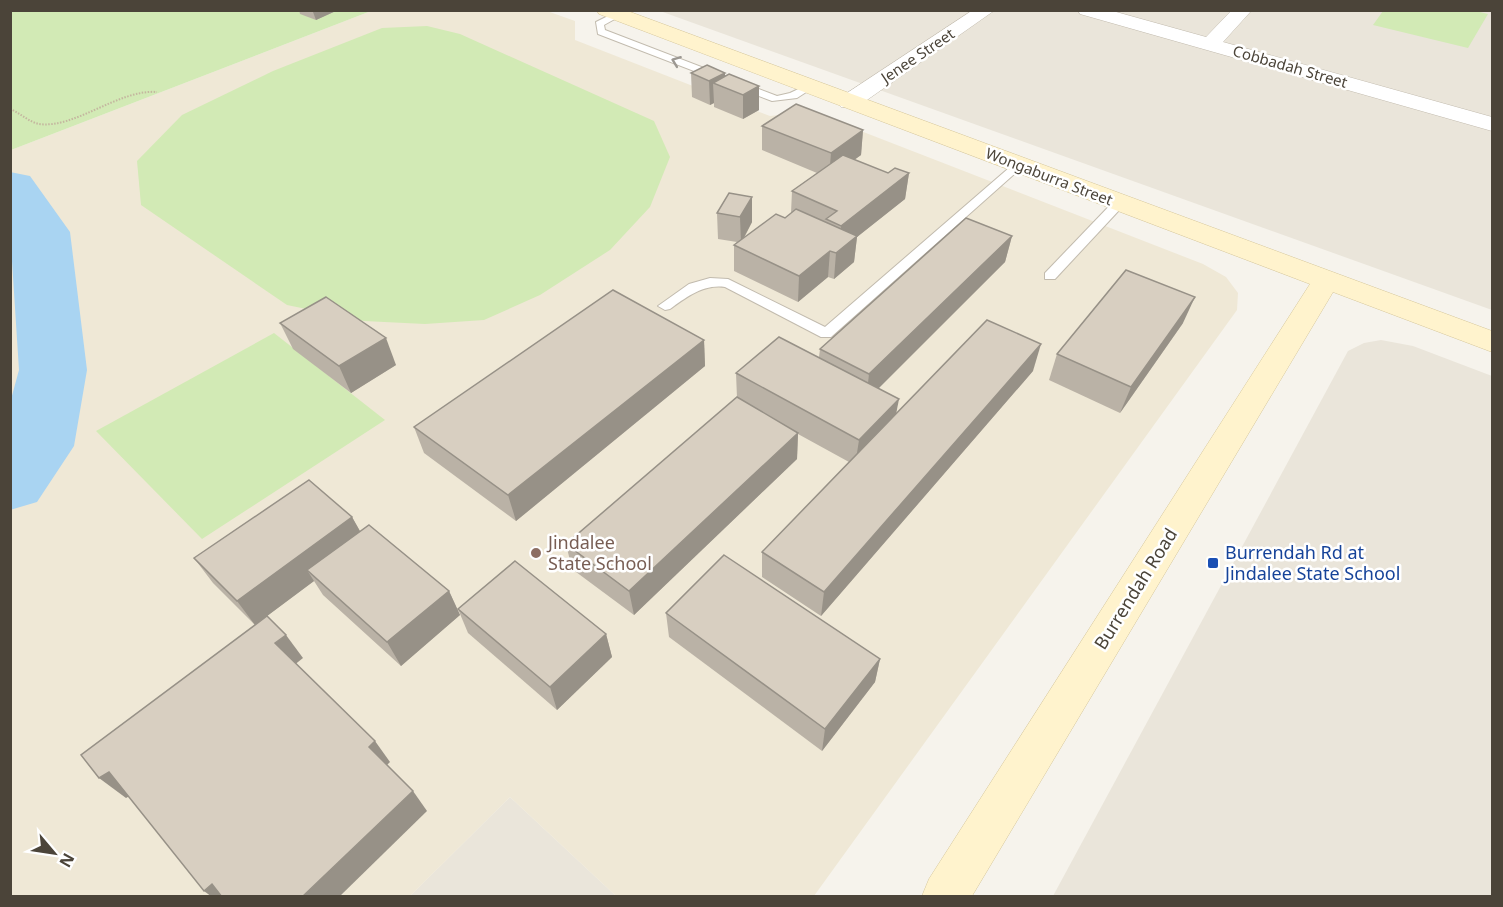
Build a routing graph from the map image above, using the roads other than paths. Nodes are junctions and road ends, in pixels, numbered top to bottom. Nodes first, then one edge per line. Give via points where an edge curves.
1 (986, 10) edge
2 (1087, 10) edge
3 (1244, 10) edge
4 (611, 13) edge
5 (1210, 44) junction
6 (849, 102) junction
7 (1492, 124) edge
8 (1017, 165) junction
9 (1119, 203) junction
10 (1050, 276) dead end
11 (1326, 281) junction
12 (665, 306) dead end
13 (1492, 342) edge
14 (946, 897) edge

1 - 6 street, Jenee Street
2 - 5 street, Cobbadah Street
3 - 5 street
4 - 6 street, Wongaburra Street
5 - 7 street, Cobbadah Street
6 - 8 street, Wongaburra Street
8 - 9 street, Wongaburra Street
8 - 12 lane via 826,334 728,283 713,280 697,284
9 - 10 lane
9 - 11 street, Wongaburra Street
11 - 13 street, Wongaburra Street
11 - 14 street, Burrendah Road

